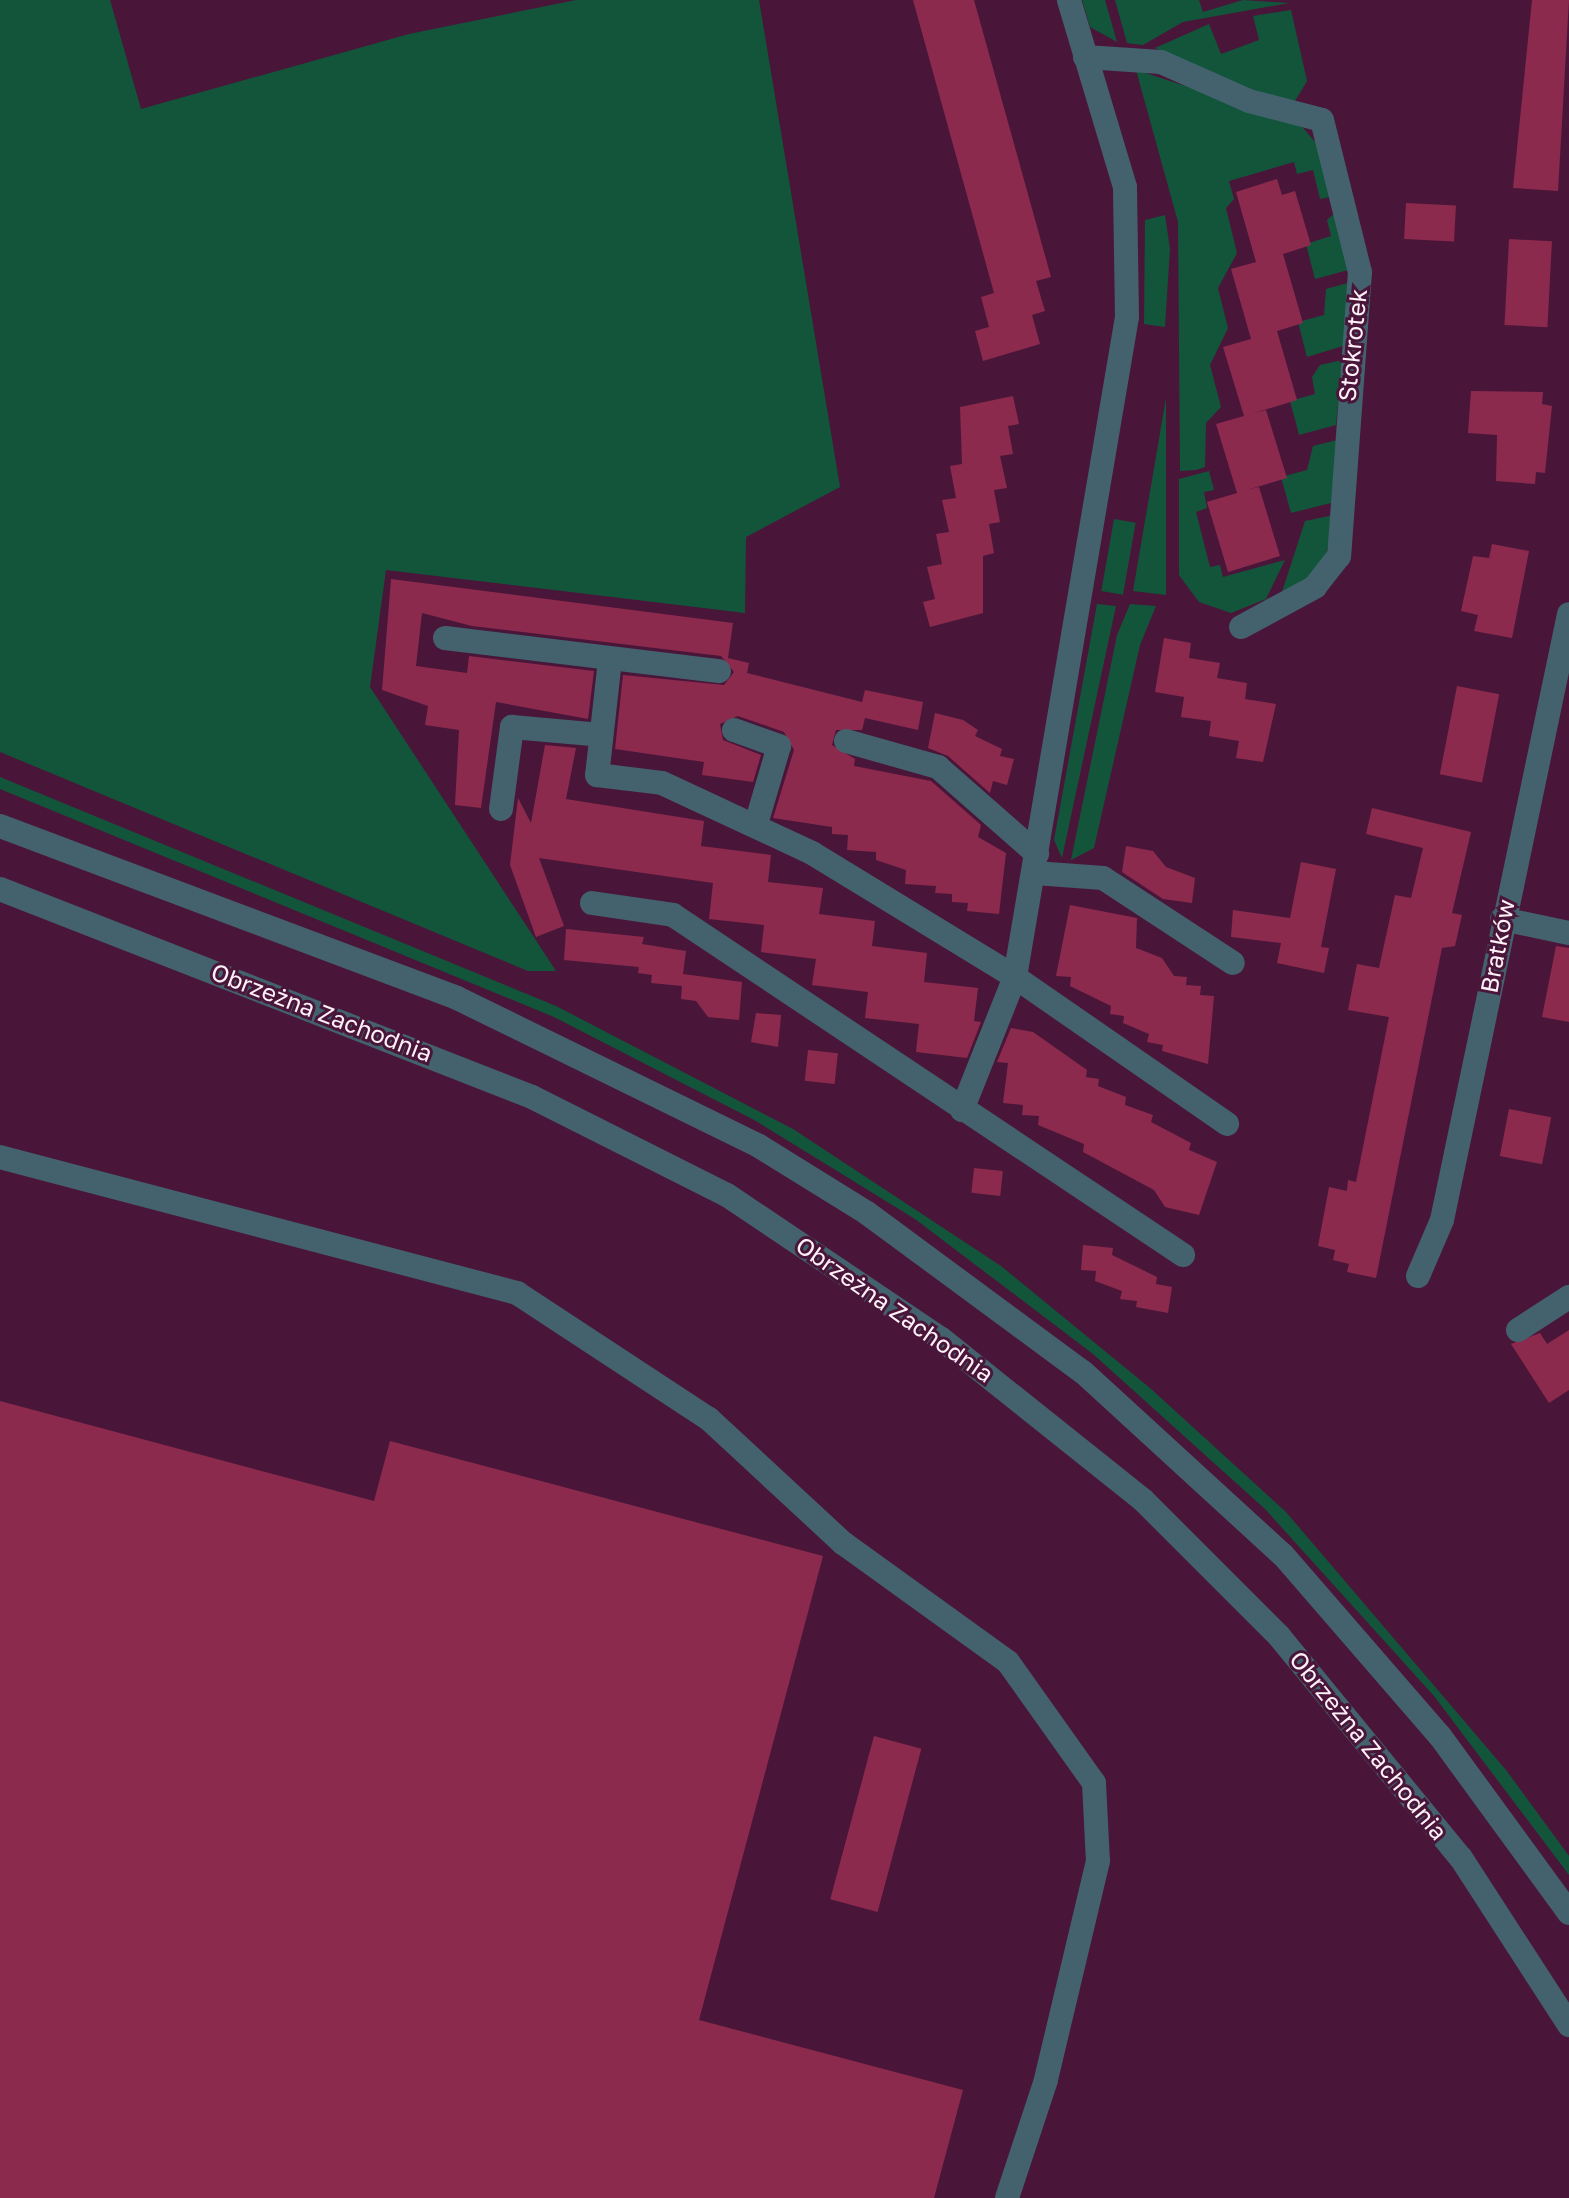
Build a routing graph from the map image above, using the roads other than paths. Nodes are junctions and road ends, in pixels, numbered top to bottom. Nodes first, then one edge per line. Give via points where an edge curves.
1 (1069, 0) edge
2 (1085, 57) junction
3 (1569, 614) edge
4 (1241, 627) dead end
5 (445, 638) dead end
6 (610, 660) junction
7 (719, 671) dead end
8 (734, 730) dead end
9 (601, 735) junction
10 (846, 741) dead end
11 (501, 809) dead end
12 (756, 824) junction
13 (0, 826) edge
14 (1036, 863) junction
15 (0, 889) edge
16 (592, 903) dead end
17 (1502, 919) junction
18 (1569, 933) edge
19 (1233, 963) dead end
20 (1015, 977) junction
21 (962, 1110) junction
22 (1227, 1124) dead end
23 (0, 1157) edge
24 (1183, 1255) dead end
25 (1418, 1276) dead end
26 (1569, 1297) edge
27 (1518, 1330) dead end
28 (1569, 1913) edge
29 (1569, 2025) edge
30 (1007, 2198) edge

1 - 2 street
2 - 4 street, Stokrotek via 1161,62 1249,101 1322,120 1360,272 1339,556 1315,587
2 - 14 street via 1125,187 1127,317
3 - 17 street, Bratków
5 - 6 street
6 - 7 street
6 - 9 street
8 - 12 street via 779,746
9 - 11 street via 512,727
9 - 12 street via 597,775 662,783
10 - 14 street via 938,767
12 - 20 street
13 - 28 street via 457,998 759,1146 867,1213 1083,1372 1283,1555 1440,1736
14 - 19 street via 1103,878
14 - 20 street
15 - 29 street, Obrzeżna Zachodnia via 532,1097 727,1195 940,1338 1143,1500 1279,1636 1461,1858
16 - 21 street via 673,915
17 - 18 street
17 - 25 street, Bratków via 1442,1220
20 - 21 street
20 - 22 street
21 - 24 street
23 - 30 street via 517,1293 709,1419 843,1543 1008,1662 1094,1783 1098,1861 1046,2080
26 - 27 street

